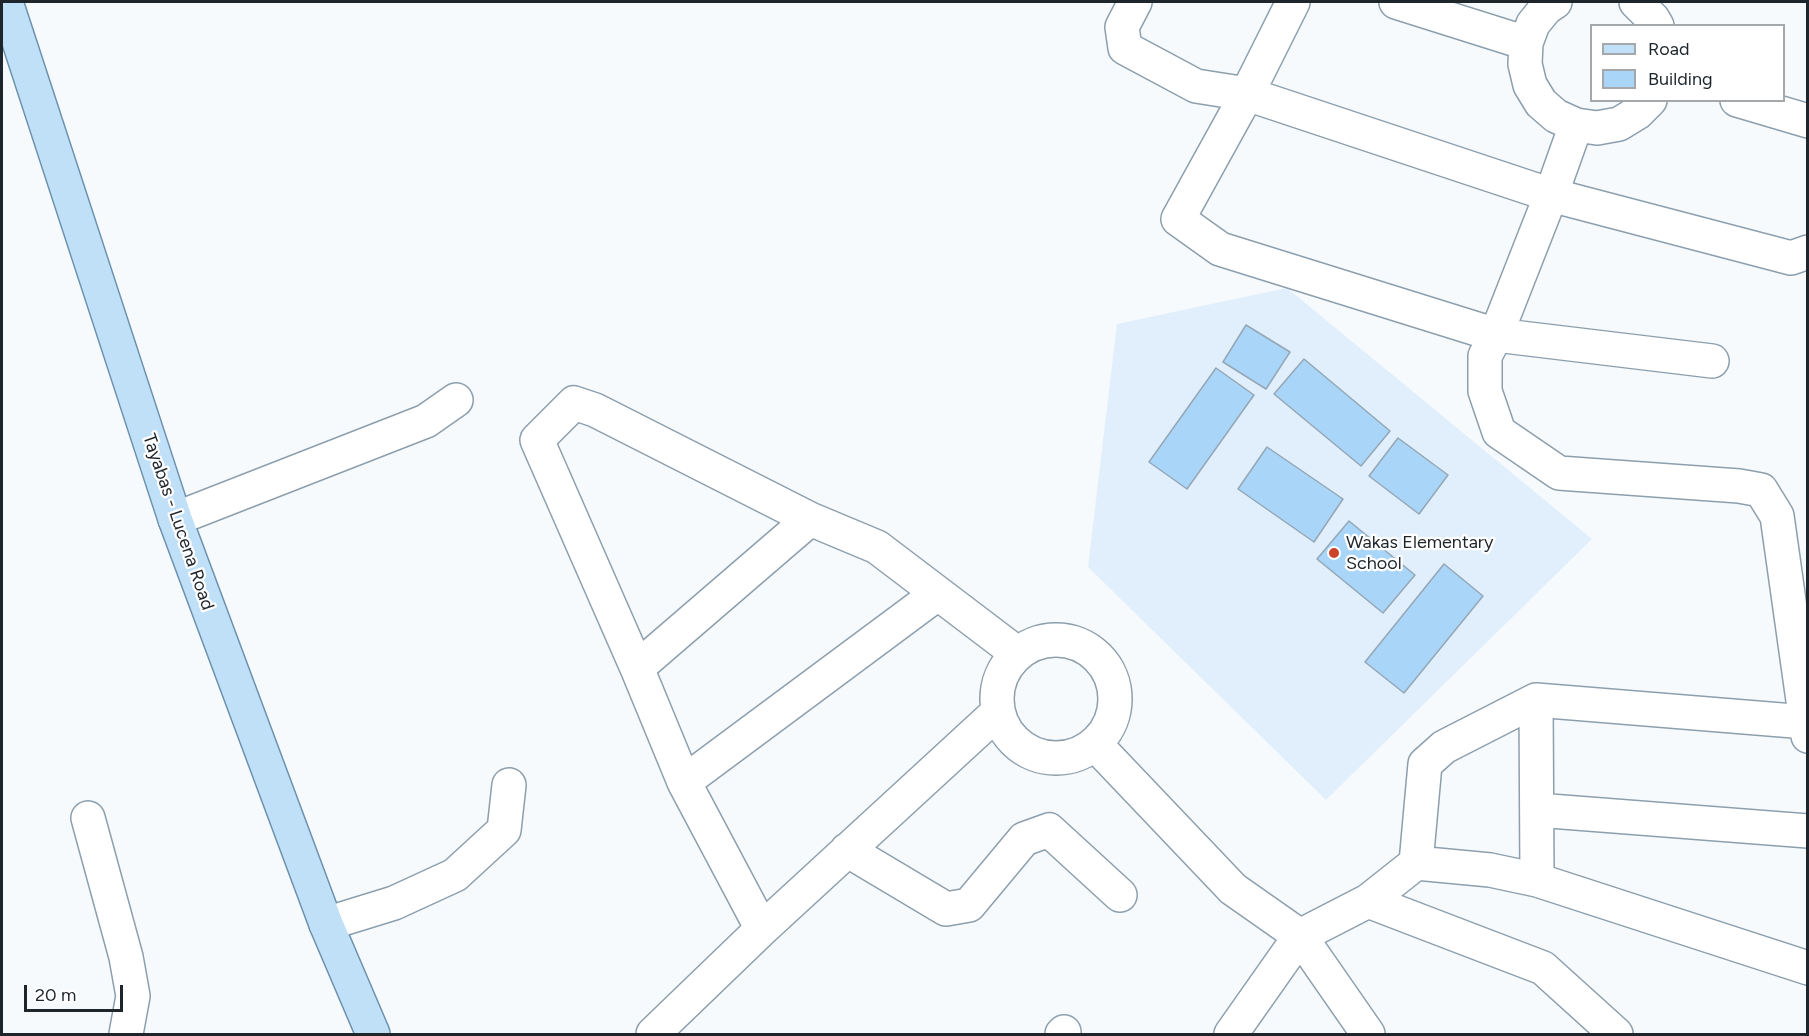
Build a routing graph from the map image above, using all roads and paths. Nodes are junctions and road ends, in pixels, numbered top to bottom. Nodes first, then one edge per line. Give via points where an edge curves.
1 (6, 2) edge
2 (1135, 2) edge
3 (1293, 2) edge
4 (1396, 2) edge
5 (1555, 2) edge
6 (1526, 44) junction
7 (1247, 94) junction
8 (1648, 102) edge
9 (1744, 102) edge
10 (1808, 121) edge
11 (1576, 125) junction
12 (1551, 195) junction
13 (1808, 252) edge
14 (1496, 335) junction
15 (1712, 361) dead end
16 (456, 400) dead end
17 (175, 519) junction
18 (810, 519) junction
19 (937, 594) junction
20 (1018, 654) junction
21 (637, 668) junction
22 (1536, 700) junction
23 (998, 712) junction
24 (1807, 729) edge
25 (1095, 744) junction
26 (684, 782) junction
27 (509, 785) dead end
28 (1537, 810) junction
29 (88, 818) dead end
30 (1808, 831) edge
31 (847, 850) junction
32 (1416, 863) junction
33 (1537, 880) junction
34 (1120, 895) dead end
35 (1368, 900) junction
36 (326, 924) junction
37 (762, 929) junction
38 (1300, 936) junction
39 (1808, 968) edge
40 (126, 1035) edge
41 (373, 1035) edge
42 (652, 1035) edge
43 (1231, 1035) edge
44 (1368, 1035) edge
45 (1616, 1035) edge

1 - 17 main road, Tayabas - Lucena Road
2 - 7 street via 1122,27 1125,48 1196,86
3 - 7 street
4 - 6 street
5 - 6 street via 1533,24
6 - 11 street via 1530,85 1541,103 1556,116
7 - 12 street
7 - 14 street via 1178,219 1220,249
8 - 11 street via 1619,124 1597,128
9 - 10 street
11 - 12 street
12 - 13 street via 1791,258
12 - 14 street
14 - 15 street
14 - 24 street via 1485,356 1485,391 1499,432 1558,473 1761,490 1777,516
16 - 17 street via 426,421
17 - 36 main road, Tayabas - Lucena Road
18 - 19 street via 876,547
18 - 21 street
18 - 21 street via 574,403 537,440
19 - 20 street
19 - 26 street
20 - 23 street via 1000,680
20 - 25 street via 1036,644 1056,640 1076,644 1094,654 1107,669 1114,688 1114,708 1108,728
21 - 26 street
22 - 24 street
22 - 28 street
22 - 32 street via 1444,747 1425,764
23 - 25 street via 1005,731 1038,756 1078,754
23 - 31 street
25 - 38 street via 1233,889
26 - 37 street
27 - 36 street via 504,830 455,875 394,903
28 - 30 street
28 - 33 street
29 - 40 street via 133,996
31 - 34 street via 946,909 969,905 1024,839 1049,830
31 - 37 street
32 - 33 street via 1490,870
32 - 35 street
33 - 39 street
35 - 38 street
35 - 45 street via 1543,968
36 - 41 main road, Tayabas - Lucena Road
37 - 42 street
38 - 43 street
38 - 44 street

